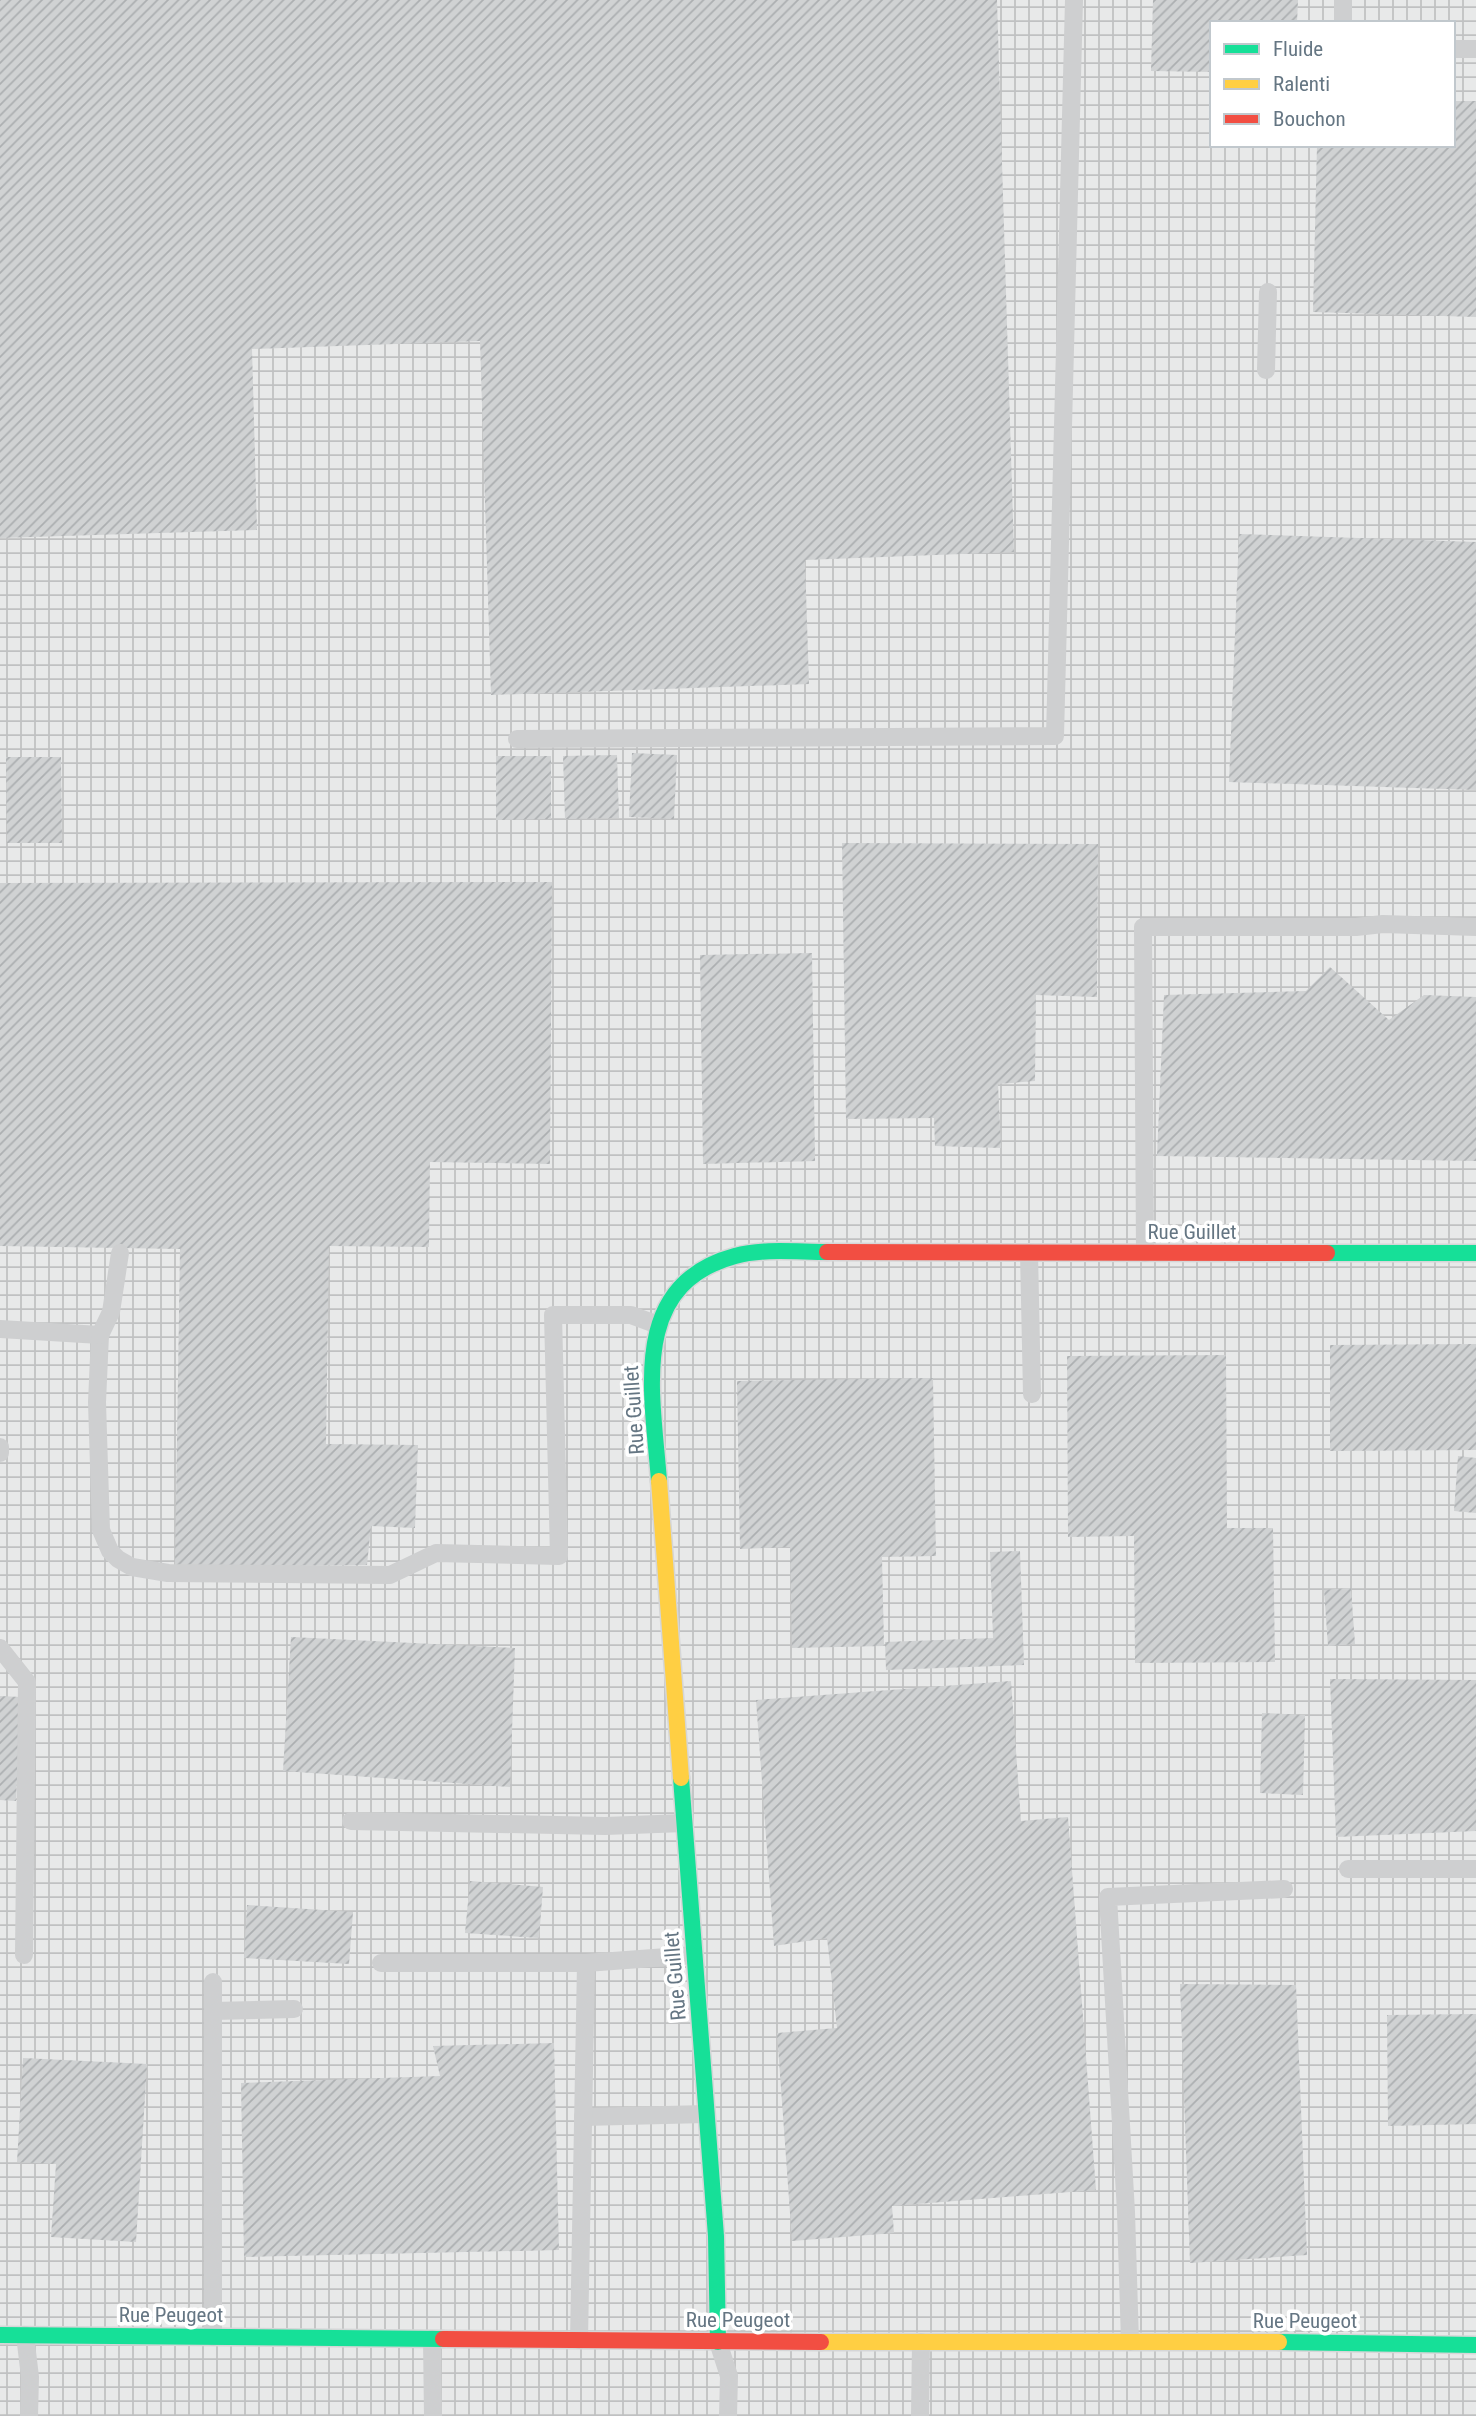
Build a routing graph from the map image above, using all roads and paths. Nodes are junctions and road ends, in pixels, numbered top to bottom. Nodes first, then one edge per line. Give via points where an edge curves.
1 (1074, 0) edge
2 (1343, 0) edge
3 (1343, 21) edge
4 (1455, 49) edge
5 (1476, 49) edge
6 (1268, 292) dead end
7 (1266, 370) dead end
8 (517, 739) dead end
9 (1476, 927) edge
10 (120, 1253) dead end
11 (1029, 1253) junction
12 (1144, 1253) junction
13 (1476, 1253) edge
14 (658, 1325) junction
15 (0, 1329) edge
16 (100, 1335) junction
17 (1032, 1394) dead end
18 (0, 1447) edge
19 (0, 1453) edge
20 (0, 1648) edge
21 (351, 1821) dead end
22 (684, 1823) junction
23 (1348, 1869) dead end
24 (1476, 1869) edge
25 (1284, 1889) dead end
26 (24, 1955) dead end
27 (694, 1955) junction
28 (381, 1963) dead end
29 (586, 1963) junction
30 (213, 1982) dead end
31 (294, 2010) dead end
32 (213, 2011) junction
33 (706, 2114) junction
34 (583, 2117) junction
35 (0, 2335) edge
36 (25, 2335) junction
37 (213, 2337) junction
38 (432, 2339) junction
39 (579, 2340) junction
40 (718, 2342) junction
41 (921, 2342) junction
42 (1130, 2342) junction
43 (1476, 2345) edge
44 (29, 2416) edge
45 (433, 2416) edge
46 (727, 2416) edge
47 (920, 2416) edge

1 - 8 lane via 1055,736
2 - 3 lane
4 - 5 lane
6 - 7 lane
9 - 12 lane via 1143,927
10 - 16 lane via 111,1312
11 - 12 street, Rue Guillet
11 - 14 street, Rue Guillet via 739,1255 692,1276 671,1298
11 - 17 lane
12 - 13 street, Rue Guillet
14 - 16 lane via 631,1315 553,1315 559,1556 436,1553 390,1575 168,1573 132,1567 118,1559 101,1530
14 - 22 street, Rue Guillet via 651,1375
15 - 16 lane
18 - 19 lane
20 - 26 lane via 27,1682
21 - 22 lane
22 - 27 street, Rue Guillet
23 - 24 lane
25 - 42 lane via 1108,1897
27 - 29 lane
27 - 33 street, Rue Guillet
28 - 29 lane
29 - 34 lane
30 - 32 lane
31 - 32 lane
32 - 37 lane
33 - 34 lane
33 - 40 street, Rue Guillet via 718,2272
34 - 39 lane
35 - 36 street, Rue Peugeot
36 - 37 street, Rue Peugeot
36 - 44 lane
37 - 38 street, Rue Peugeot
38 - 39 street, Rue Peugeot
38 - 45 lane
39 - 40 street, Rue Peugeot
40 - 41 street, Rue Peugeot
40 - 46 lane via 729,2376
41 - 42 street, Rue Peugeot
41 - 47 lane
42 - 43 street, Rue Peugeot

